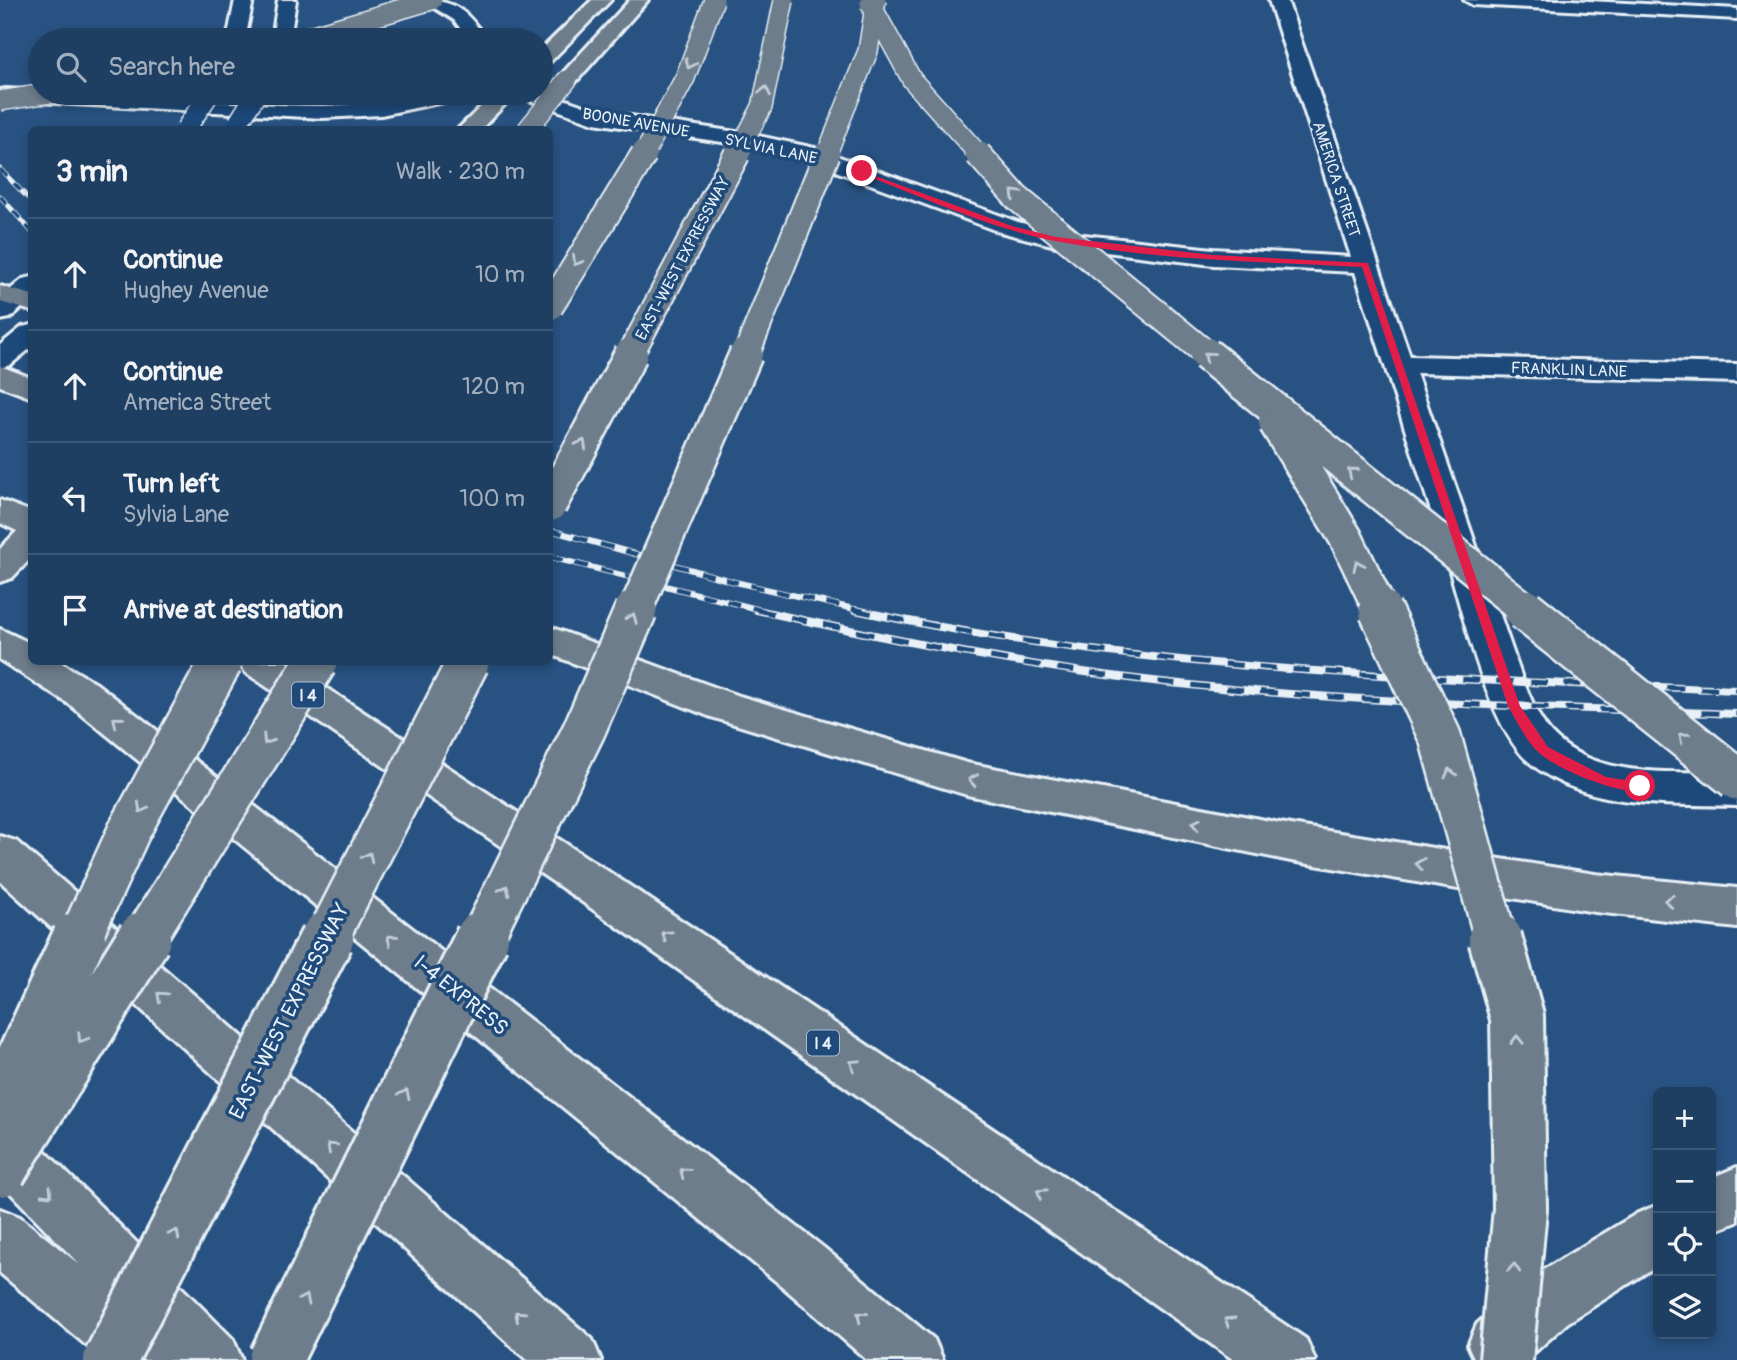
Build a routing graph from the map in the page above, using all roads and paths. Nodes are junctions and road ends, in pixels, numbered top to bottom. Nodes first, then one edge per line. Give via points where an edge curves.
1 (244, 0) edge
2 (288, 0) edge
3 (301, 0) edge
4 (431, 0) edge
5 (602, 0) edge
6 (639, 0) edge
7 (714, 0) edge
8 (784, 0) edge
9 (868, 0) edge
10 (876, 0) edge
11 (1278, 0) edge
12 (1473, 0) edge
13 (1737, 14) edge
14 (285, 19) junction
15 (238, 28) edge
16 (283, 28) edge
17 (336, 28) edge
18 (469, 28) edge
19 (553, 48) edge
20 (0, 94) edge
21 (28, 96) edge
22 (28, 97) edge
23 (553, 98) edge
24 (0, 101) edge
25 (553, 102) edge
26 (197, 105) edge
27 (202, 105) edge
28 (249, 105) edge
29 (401, 105) edge
30 (493, 105) edge
31 (547, 105) edge
32 (188, 126) edge
33 (236, 126) edge
34 (471, 126) edge
35 (530, 126) edge
36 (707, 135) joint
37 (1365, 265) junction
38 (553, 302) edge
39 (28, 336) edge
40 (0, 359) edge
41 (1400, 364) junction
42 (1737, 373) edge
43 (0, 375) edge
44 (28, 387) edge
45 (1261, 399) junction
46 (553, 499) edge
47 (0, 510) edge
48 (28, 523) edge
49 (28, 540) edge
50 (0, 570) edge
51 (553, 641) edge
52 (0, 642) edge
53 (28, 660) edge
54 (37, 665) edge
55 (219, 665) edge
56 (263, 665) edge
57 (314, 665) edge
58 (466, 665) edge
59 (1737, 779) edge
60 (1737, 789) edge
61 (0, 854) edge
62 (1737, 908) edge
63 (0, 1109) edge
64 (0, 1144) edge
65 (0, 1170) edge
66 (1737, 1194) edge
67 (1716, 1203) edge
68 (1653, 1236) edge
69 (0, 1237) edge
70 (110, 1360) edge
71 (150, 1360) edge
72 (212, 1360) edge
73 (275, 1360) edge
74 (570, 1360) edge
75 (913, 1360) edge
76 (1285, 1360) edge
77 (1481, 1360) edge
78 (1506, 1360) edge

1 - 15 street
2 - 14 street
3 - 14 street
4 - 17 highway, bridge
4 - 18 street via 460,16
5 - 19 highway
6 - 23 highway, bridge
7 -> 38 highway, bridge via 669,107
46 -> 8 highway, EAST-WEST EXPRESSWAY, bridge via 762,107
45 -> 9 highway, bridge via 1017,198 912,80
73 -> 10 highway, bridge via 584,730 752,341 868,51
11 - 37 street, AMERICA STREET
12 - 13 street
14 - 16 street
20 - 21 street
22 - 24 highway, bridge
25 - 36 street, BOONE AVENUE via 594,117
26 - 29 street via 323,112
27 - 32 street, bridge
28 - 33 street, bridge
30 - 34 highway
31 - 35 highway, bridge
36 - 37 street, SYLVIA LANE via 807,153 1009,227 1056,239 1200,256
37 - 41 street, AMERICA STREET
39 - 40 street
41 - 42 street, FRANKLIN LANE
41 - 60 street, AMERICA STREET via 1514,706 1527,730 1543,750 1604,782
43 - 44 highway
59 -> 45 highway, bridge
78 -> 45 highway, bridge via 1520,1209 1517,1017 1440,737 1346,538
47 - 48 highway
49 - 50 highway
62 -> 51 highway via 1595,892 1291,843 967,779 724,707
53 -> 52 highway, I-4 EXPRESS
75 -> 54 highway, I-4 EXPRESS via 792,1258 83,694
55 -> 63 highway, bridge via 129,831
76 -> 56 highway, I 4 via 587,881
57 -> 65 highway, bridge
70 -> 58 highway, EAST-WEST EXPRESSWAY, bridge
74 -> 61 highway
64 -> 72 highway
66 - 67 highway
68 - 77 highway via 1546,1302
69 - 71 highway

